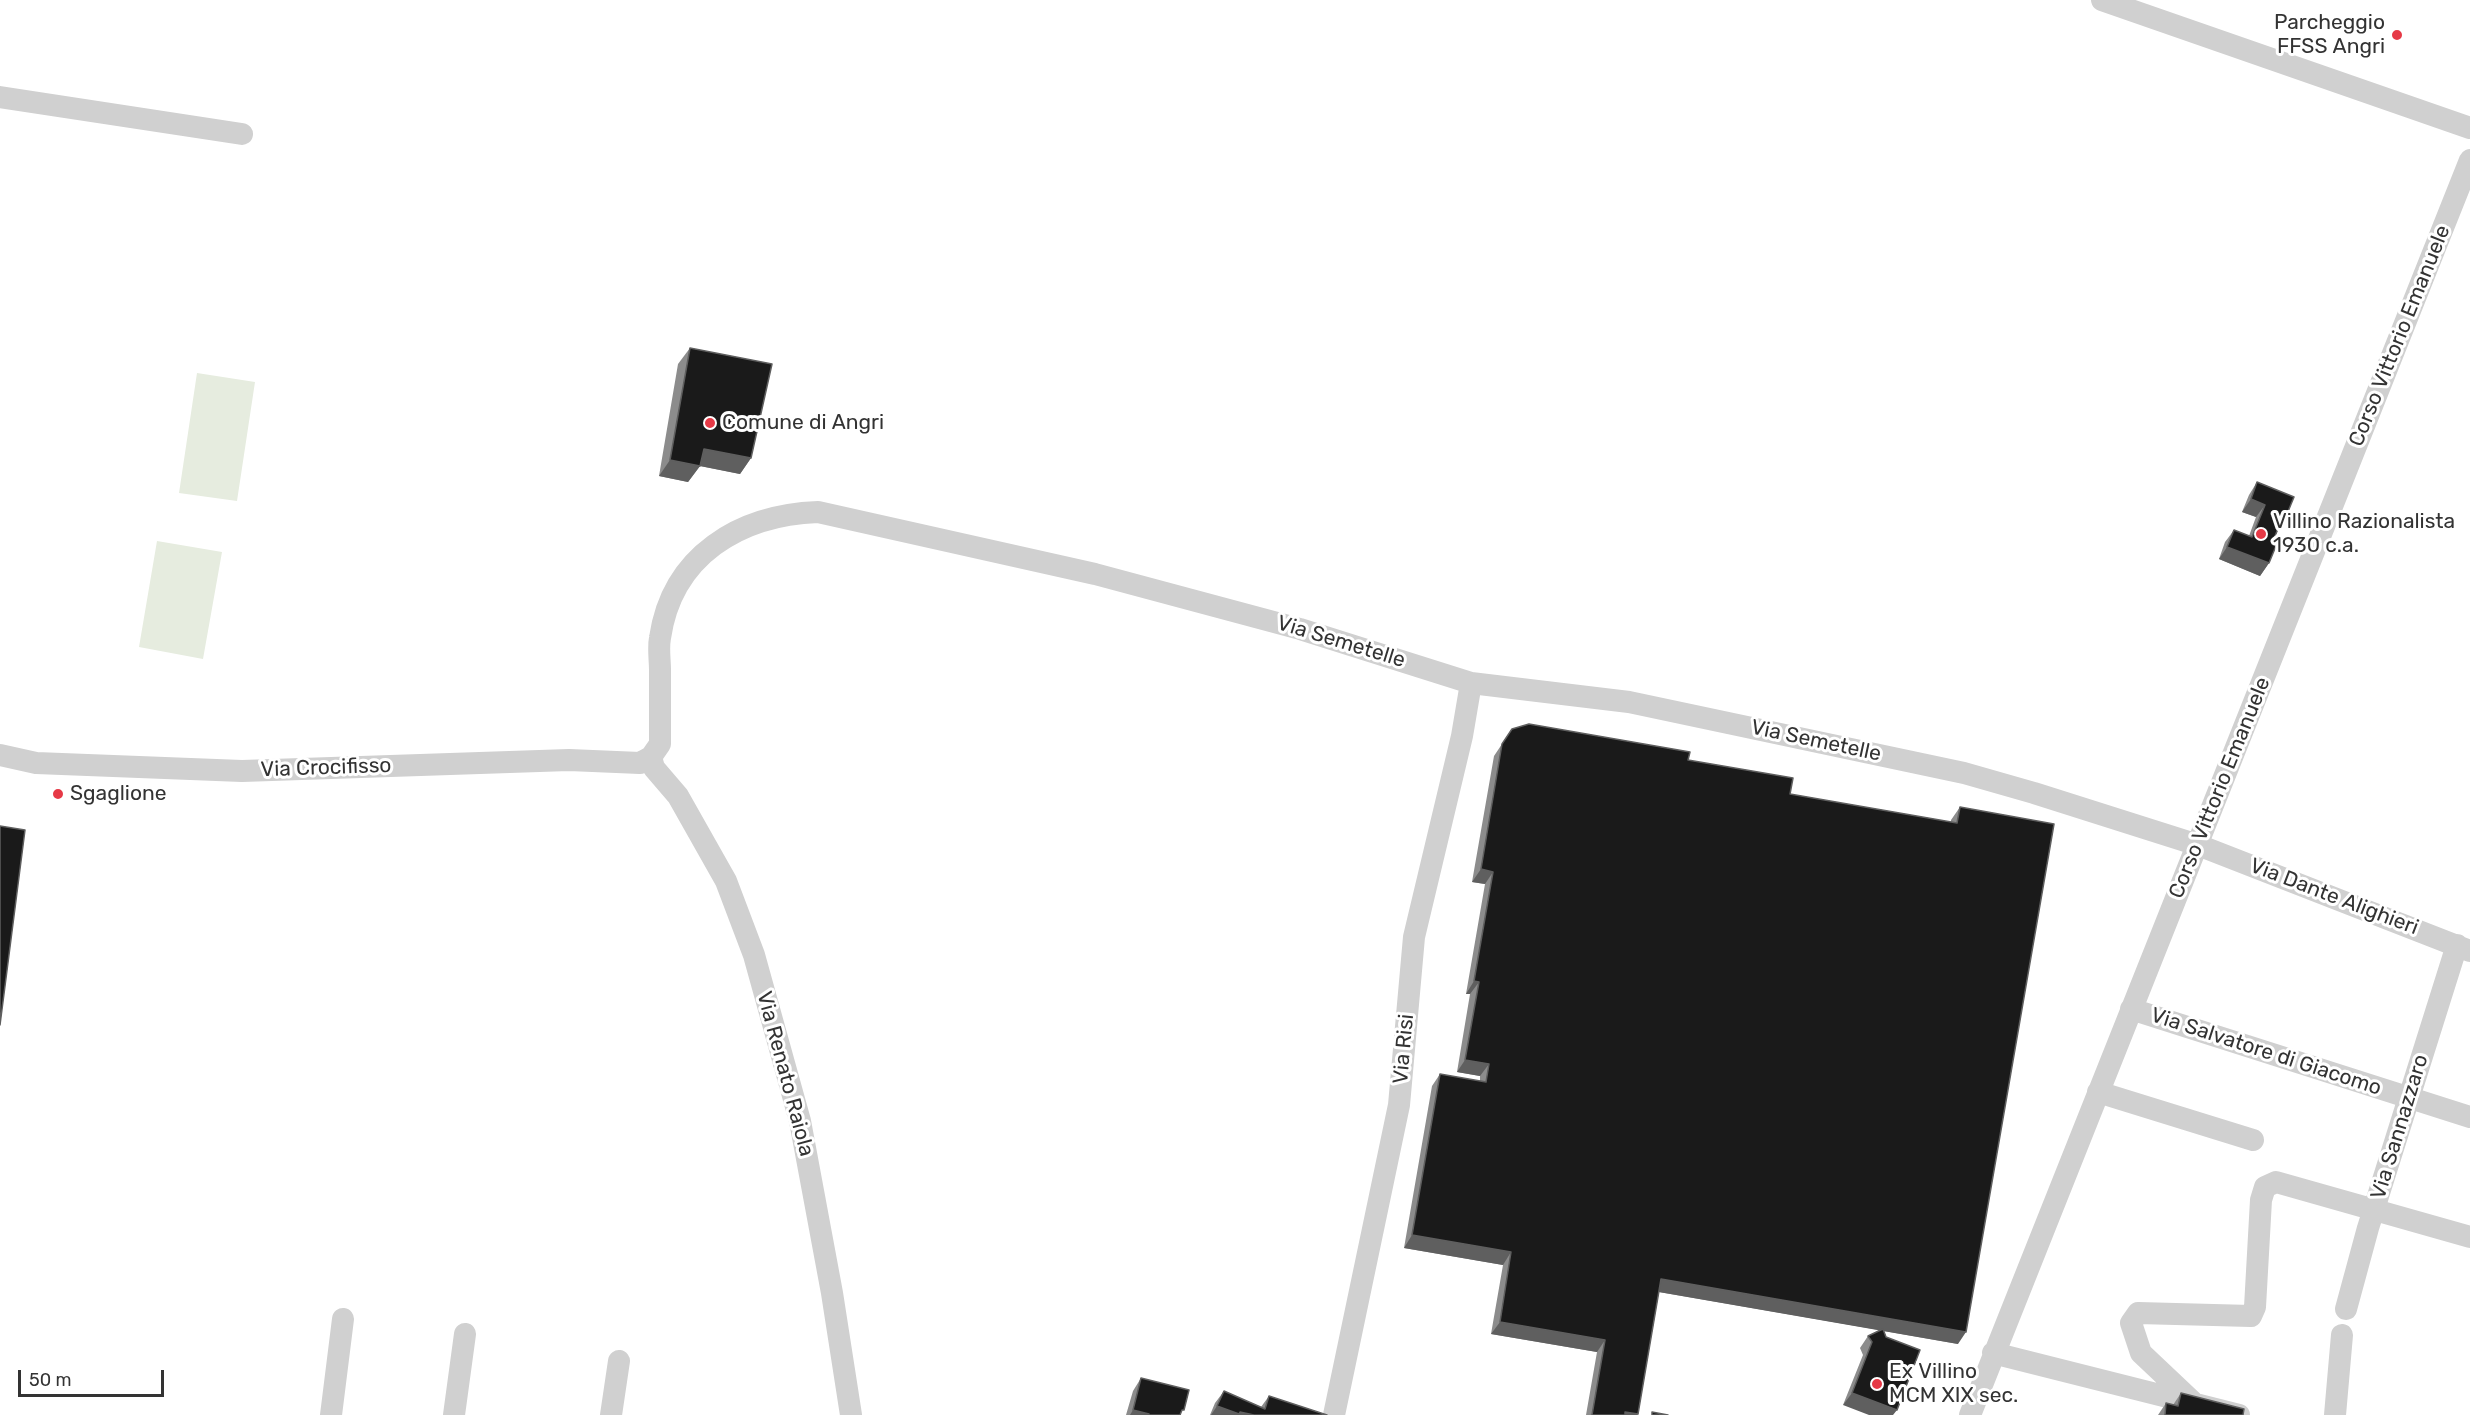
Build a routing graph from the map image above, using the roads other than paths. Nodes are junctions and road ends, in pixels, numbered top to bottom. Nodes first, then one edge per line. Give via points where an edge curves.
1 (2102, 0) edge
2 (0, 97) edge
3 (2470, 128) edge
4 (242, 135) dead end
5 (2470, 160) edge
6 (1471, 683) junction
7 (0, 755) edge
8 (651, 757) junction
9 (2198, 844) junction
10 (2463, 948) edge
11 (2131, 1009) junction
12 (2098, 1092) junction
13 (2409, 1098) junction
14 (2470, 1117) edge
15 (2253, 1140) dead end
16 (2374, 1209) junction
17 (2470, 1237) edge
18 (2346, 1309) dead end
19 (343, 1319) dead end
20 (465, 1334) dead end
21 (2342, 1335) dead end
22 (1993, 1353) junction
23 (619, 1361) dead end
24 (2195, 1404) junction
25 (332, 1415) edge
26 (454, 1415) edge
27 (611, 1415) edge
28 (851, 1415) edge
29 (1334, 1415) edge
30 (1970, 1415) edge
31 (2239, 1415) edge
32 (2335, 1415) edge

1 - 3 street
2 - 4 street
5 - 9 street, Corso Vittorio Emanuele
6 - 8 street, Via Semetelle via 1300,629 1095,574 855,519 818,512 789,513 754,522 716,542 689,571 671,599 660,638 660,744
6 - 9 street, Via Semetelle via 1629,702 1964,773
6 - 29 street, Via Risi via 1414,937 1400,1105
7 - 8 street, Via Crocifisso via 36,763 242,771 569,760 640,763
8 - 28 street, Via Renato Raiola via 654,768 678,796 726,881 754,955 800,1121
9 - 10 street, Via Dante Alighieri
9 - 11 street, Corso Vittorio Emanuele
10 - 13 street, Via Sannazzaro
11 - 12 street, Corso Vittorio Emanuele
11 - 13 street, Via Salvatore di Giacomo
12 - 15 street
12 - 22 street, Corso Vittorio Emanuele
13 - 14 street, Via Salvatore di Giacomo
13 - 16 street, Via Sannazzaro
16 - 17 street
16 - 18 street, Via Sannazzaro
16 - 24 street via 2276,1182 2265,1186 2255,1307 2251,1316 2138,1313 2131,1323 2141,1353
19 - 25 street
20 - 26 street
21 - 32 street
22 - 24 street
22 - 30 street, Corso Vittorio Emanuele
23 - 27 street
24 - 31 street

